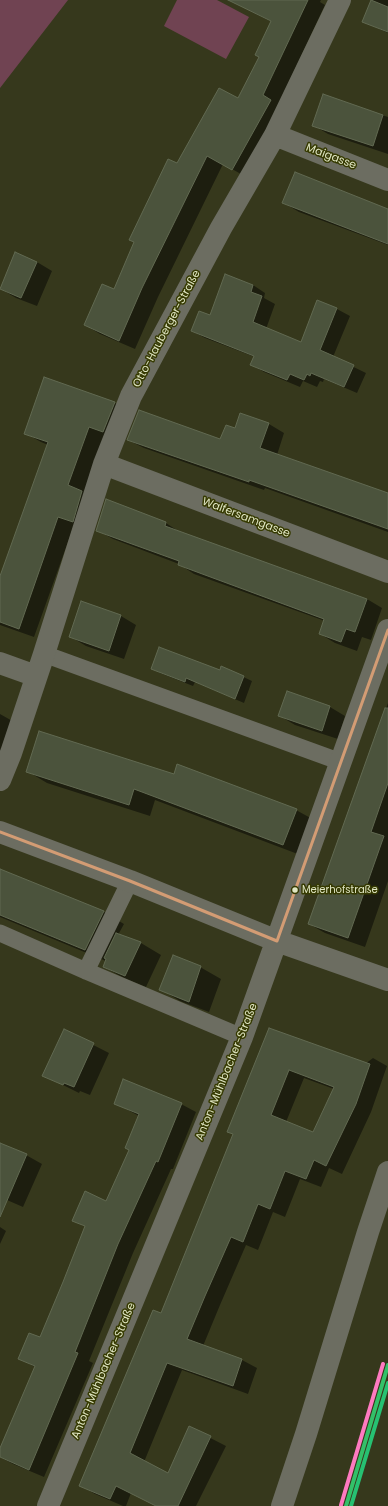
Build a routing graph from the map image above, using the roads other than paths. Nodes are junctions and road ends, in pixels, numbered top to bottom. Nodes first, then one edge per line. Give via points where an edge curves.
1 (340, 0) edge
2 (275, 135) junction
3 (388, 180) edge
4 (104, 464) junction
5 (388, 572) edge
6 (388, 630) edge
7 (44, 654) junction
8 (0, 663) edge
9 (36, 676) junction
10 (341, 762) junction
11 (0, 780) edge
12 (0, 832) edge
13 (130, 881) junction
14 (0, 932) edge
15 (277, 941) junction
16 (86, 971) junction
17 (388, 980) edge
18 (242, 1037) junction
19 (388, 1172) edge
20 (48, 1506) edge
21 (282, 1506) edge

1 - 2 street, Otto-Hauberger-Straße
2 - 3 street, Maigasse
2 - 4 street, Otto-Hauberger-Straße via 221,228 131,396
4 - 5 street, Walfersamgasse
4 - 7 street, Otto-Hauberger-Straße
6 - 10 street, Anton-Mühlbacher-Straße
7 - 9 street, Otto-Hauberger-Straße
7 - 10 lane
8 - 9 street
9 - 11 street, Otto-Hauberger-Straße
10 - 15 street, Anton-Mühlbacher-Straße
12 - 13 street
13 - 15 street
13 - 16 lane
14 - 16 lane
15 - 17 street
15 - 18 street, Anton-Mühlbacher-Straße
16 - 18 lane
18 - 20 street, Anton-Mühlbacher-Straße
19 - 21 street

